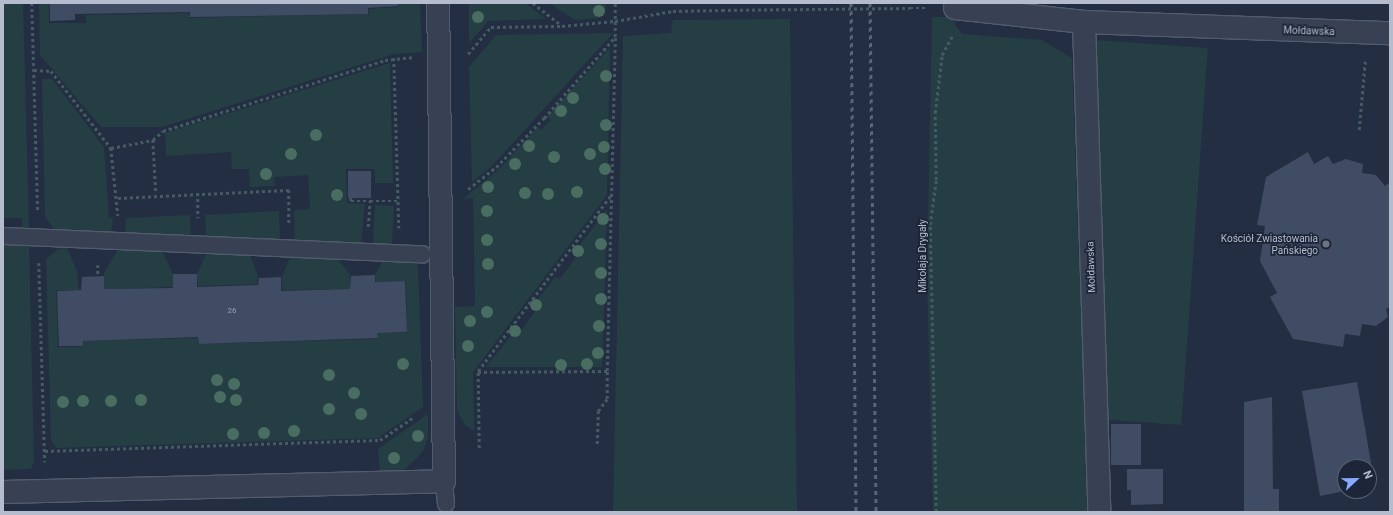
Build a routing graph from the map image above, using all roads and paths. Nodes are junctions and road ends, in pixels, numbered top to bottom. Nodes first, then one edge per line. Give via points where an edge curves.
1 (438, 3) edge
2 (533, 3) edge
3 (615, 3) edge
4 (910, 8) dead end
5 (959, 8) joint
6 (615, 21) junction
7 (1084, 22) junction
8 (562, 26) junction
9 (1368, 33) junction
10 (1390, 33) edge
11 (615, 37) junction
12 (440, 57) junction
13 (394, 58) junction
14 (34, 70) dead end
15 (1359, 130) dead end
16 (153, 140) junction
17 (111, 148) junction
18 (156, 194) junction
19 (612, 195) junction
20 (441, 197) junction
21 (118, 198) junction
22 (351, 198) dead end
23 (370, 201) dead end
24 (3, 236) edge
25 (118, 241) junction
26 (289, 248) junction
27 (400, 253) junction
28 (422, 254) dead end
29 (607, 371) junction
30 (478, 372) junction
31 (416, 416) dead end
32 (597, 444) dead end
33 (479, 448) dead end
34 (44, 451) dead end
35 (444, 481) junction
36 (3, 492) edge
37 (446, 504) dead end
38 (936, 512) edge
39 (1099, 512) edge

1 - 12 street
2 - 8 path
3 - 6 path
4 - 6 path, bridge via 673,11
5 - 7 street, Mołdawska
5 - 38 path, Mikołaja Drygały via 964,24 953,35 942,55 935,113 936,180 930,225
6 - 8 path
6 - 11 path
7 - 9 street, Mołdawska
7 - 39 street, Mołdawska
8 - 12 path via 491,27 466,57
9 - 10 street, Mołdawska
9 - 15 path
11 - 19 path
11 - 20 path via 544,118 496,167 460,195
12 - 13 path
12 - 20 street
13 - 16 path via 164,131
13 - 27 path
14 - 17 path via 51,71
16 - 17 path
16 - 18 path
17 - 21 path
18 - 21 path
18 - 26 path via 289,190
19 - 29 path
19 - 30 path
20 - 35 street
21 - 25 path
22 - 23 path via 351,201
24 - 25 lane
25 - 26 lane
26 - 27 lane
27 - 28 lane
29 - 30 path
29 - 32 path via 607,399 598,412
30 - 33 path
31 - 34 path via 380,440
35 - 36 street
35 - 37 lane

